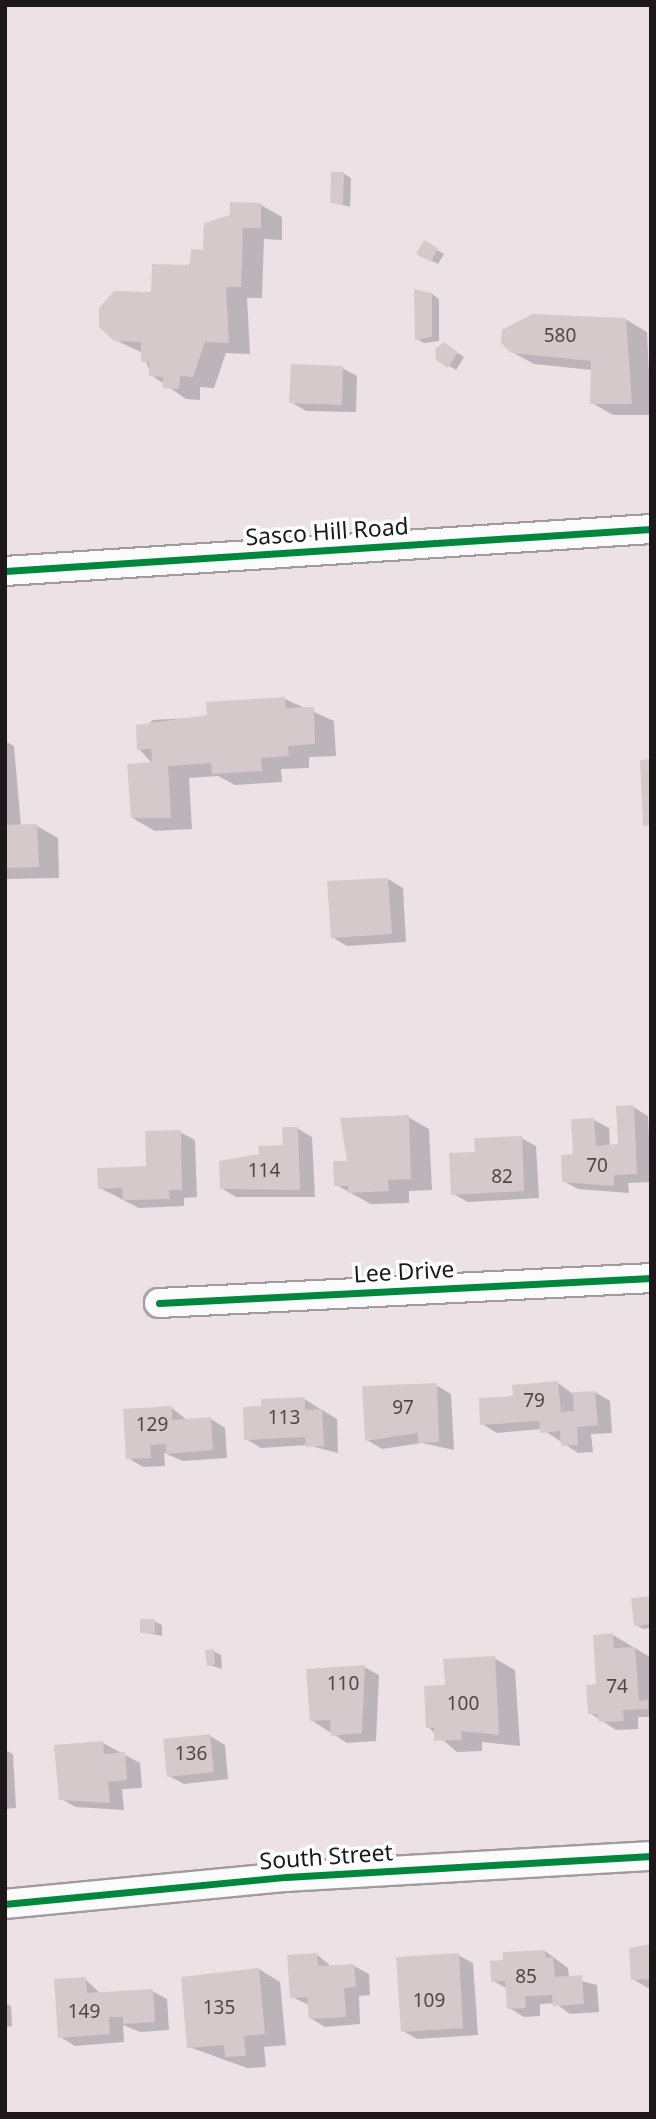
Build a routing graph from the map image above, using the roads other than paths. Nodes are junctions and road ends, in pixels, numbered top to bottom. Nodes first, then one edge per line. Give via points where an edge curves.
1 (651, 529) edge
2 (5, 571) edge
3 (651, 1278) edge
4 (159, 1303) dead end
5 (651, 1856) edge
6 (5, 1904) edge

1 - 2 street, Sasco Hill Road
3 - 4 street, Lee Drive
5 - 6 street, South Street via 286,1877

